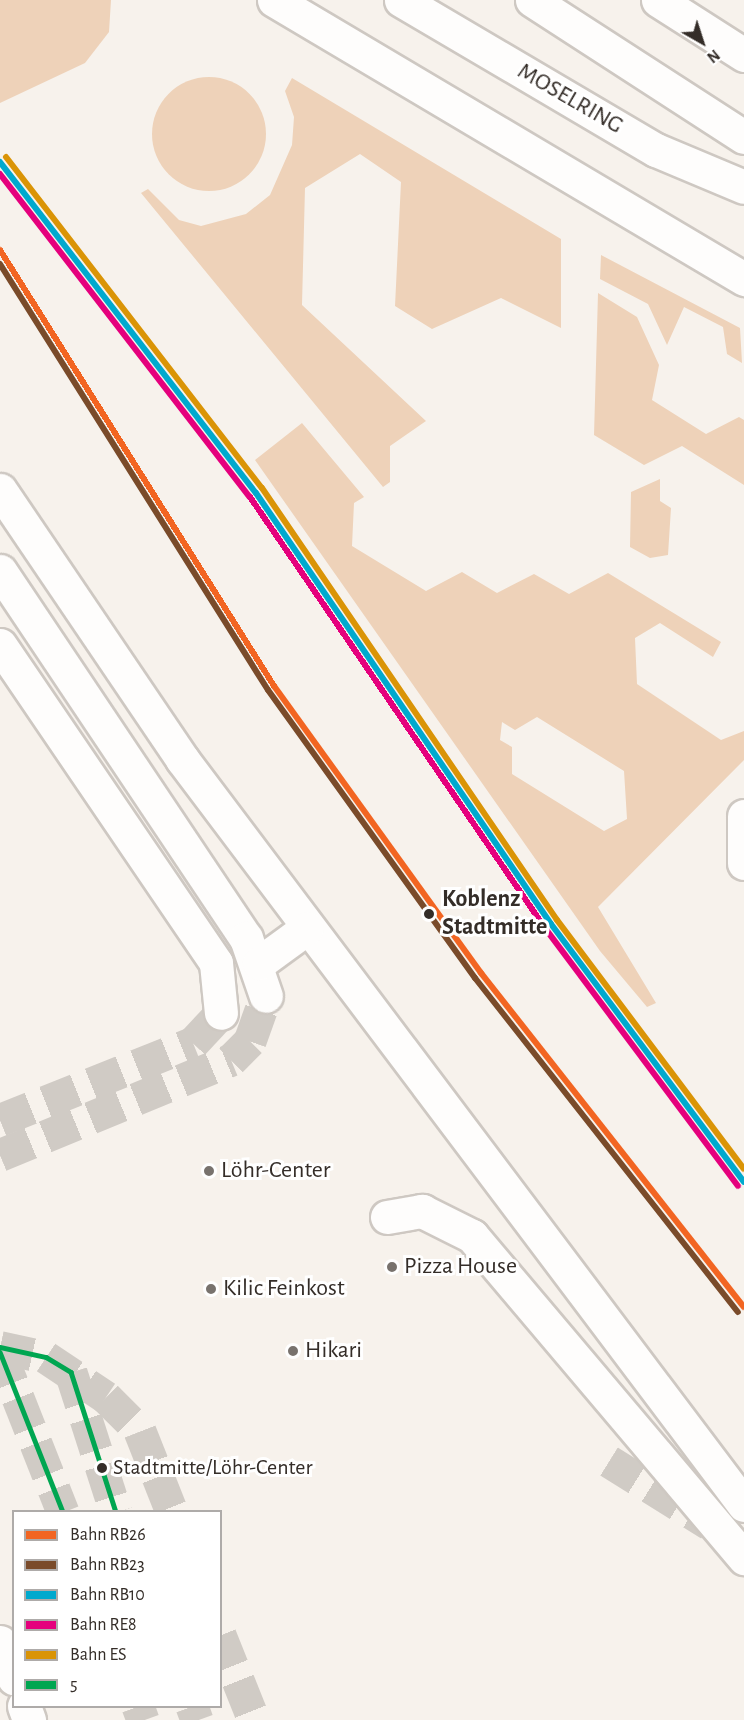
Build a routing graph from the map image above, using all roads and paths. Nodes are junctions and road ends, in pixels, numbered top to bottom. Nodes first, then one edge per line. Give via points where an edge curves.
1 (274, 0) edge
2 (401, 0) edge
3 (531, 0) edge
4 (658, 0) edge
5 (744, 55) edge
6 (744, 137) edge
7 (744, 188) edge
8 (744, 279) edge
9 (4, 505) edge
10 (0, 571) edge
11 (0, 645) edge
12 (744, 816) edge
13 (744, 863) edge
14 (307, 928) junction
15 (259, 963) junction
16 (266, 996) tunnel mouth
17 (221, 1013) tunnel mouth
18 (387, 1217) dead end
19 (744, 1504) edge
20 (744, 1558) edge
21 (0, 1642) edge
22 (12, 1673) edge

1 - 8 main road
2 - 7 main road, MOSELRING via 656,150
3 - 6 main road
4 - 5 main road
9 - 14 main road via 182,759
10 - 15 main road
11 - 17 main road via 206,946 221,980
12 - 13 main road
14 - 15 main road
14 - 19 main road
15 - 16 main road
18 - 20 main road via 423,1211 472,1236
21 - 22 main road

